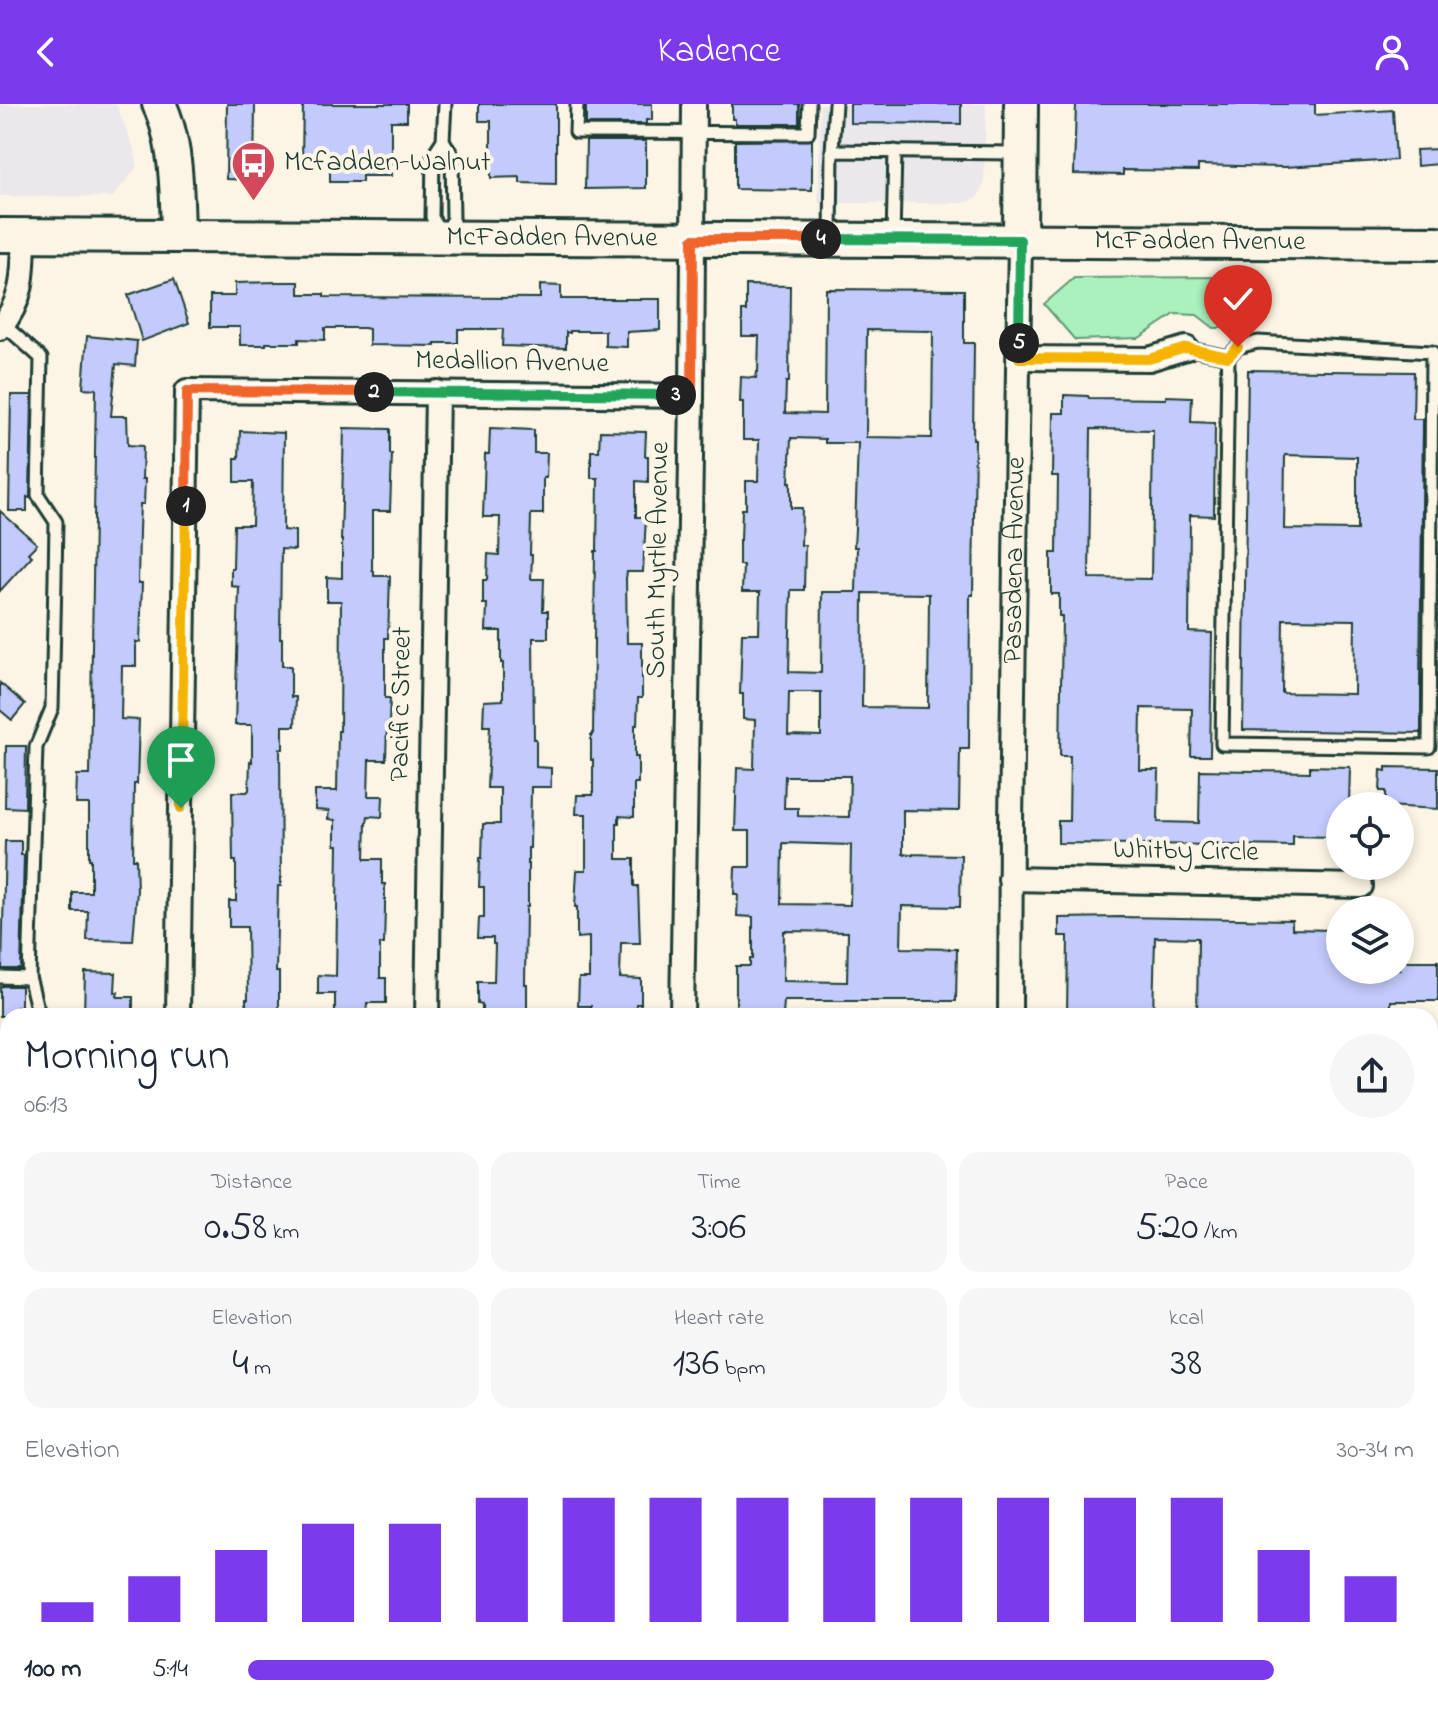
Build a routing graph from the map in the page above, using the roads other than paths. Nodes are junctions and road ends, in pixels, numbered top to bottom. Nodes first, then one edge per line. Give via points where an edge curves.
1 (159, 104) edge
2 (445, 104) edge
3 (577, 104) edge
4 (694, 104) edge
5 (809, 104) edge
6 (835, 104) edge
7 (1021, 104) edge
8 (693, 133) junction
9 (443, 140) junction
10 (832, 151) junction
11 (895, 151) junction
12 (1021, 153) junction
13 (12, 235) edge
14 (178, 236) junction
15 (443, 237) junction
16 (693, 239) junction
17 (830, 239) junction
18 (893, 239) junction
19 (1020, 240) junction
20 (1435, 243) edge
21 (2, 326) edge
22 (1186, 348) joint
23 (1228, 357) junction
24 (1019, 358) junction
25 (437, 392) junction
26 (692, 396) junction
27 (1010, 879) junction
28 (1361, 886) dead end
29 (0, 977) edge
30 (29, 978) junction
31 (38, 1008) edge
32 (178, 1008) edge
33 (427, 1008) edge
34 (682, 1008) edge
35 (1010, 1008) edge

1 - 14 main road via 177,185
2 - 9 lane
3 - 8 lane via 576,132
4 - 8 street, South Myrtle Avenue
5 - 8 lane via 808,133
6 - 10 lane
7 - 12 main road, Pasadena Avenue
8 - 16 street, South Myrtle Avenue
9 - 15 lane via 452,155 453,220
9 - 15 lane via 433,155 432,217
10 - 11 lane
10 - 17 lane
11 - 12 lane
11 - 18 lane
12 - 19 main road, Pasadena Avenue
13 - 14 main road, McFadden Avenue
13 - 21 street via 23,279
14 - 15 main road, McFadden Avenue
15 - 16 main road, McFadden Avenue
16 - 17 main road, McFadden Avenue
16 - 26 street, South Myrtle Avenue
17 - 18 main road, McFadden Avenue
18 - 19 main road, McFadden Avenue
19 - 20 main road, McFadden Avenue
19 - 24 street, Pasadena Avenue
21 - 30 lane via 41,358 38,495 56,522 52,708 36,747
22 - 23 lane
22 - 24 street via 1149,359
23 - 23 lane via 1238,347 1258,342 1432,352 1429,747 1222,744
24 - 27 street, Pasadena Avenue
25 - 26 street, Medallion Avenue
25 - 32 street, Medallion Avenue via 187,391
25 - 33 street, Pacific Street
26 - 34 street, South Myrtle Avenue
27 - 28 street, Whitby Circle
27 - 35 street, Pasadena Avenue
29 - 30 lane
30 - 31 lane

